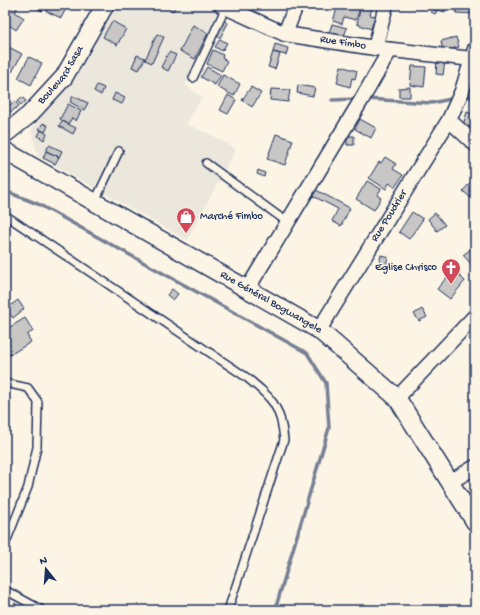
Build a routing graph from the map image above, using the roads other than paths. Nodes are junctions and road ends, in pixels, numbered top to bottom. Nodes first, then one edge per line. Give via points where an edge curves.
1 (105, 5) edge
2 (296, 5) edge
3 (386, 5) edge
4 (223, 6) edge
5 (285, 34) junction
6 (375, 48) junction
7 (390, 50) junction
8 (473, 54) edge
9 (193, 78) dead end
10 (449, 120) junction
11 (5, 134) edge
12 (475, 144) edge
13 (119, 151) dead end
14 (7, 157) edge
15 (206, 163) dead end
16 (95, 201) junction
17 (5, 215) edge
18 (288, 222) junction
19 (248, 288) junction
20 (475, 316) edge
21 (319, 330) junction
22 (5, 383) edge
23 (397, 398) junction
24 (475, 467) edge
25 (450, 482) junction
26 (475, 522) edge
27 (5, 545) edge
28 (5, 590) edge
29 (42, 610) edge
30 (228, 610) edge

1 - 11 street, Boulevard Sasa via 64,77 29,116
2 - 5 street
3 - 6 street
4 - 5 street, Rue Fimbo
4 - 9 lane
5 - 6 street, Rue Fimbo
6 - 7 street, Rue Fimbo
7 - 8 street, Rue Fimbo
7 - 18 street
8 - 10 street, Rue Poudrier
10 - 12 street
10 - 21 street, Rue Poudrier
13 - 16 lane
14 - 16 street, Rue Général Bogwangele
15 - 18 lane
16 - 19 street, Rue Général Bogwangele
17 - 30 lane via 246,377 268,395 282,419 284,440
18 - 19 street
19 - 21 street, Rue Général Bogwangele
20 - 23 street
21 - 23 street, Rue Général Bogwangele
22 - 27 lane via 28,388 38,402 39,415 37,447 28,487
23 - 25 street, Rue Général Bogwangele
24 - 25 street
25 - 26 street, Rue Général Bogwangele
28 - 29 lane

